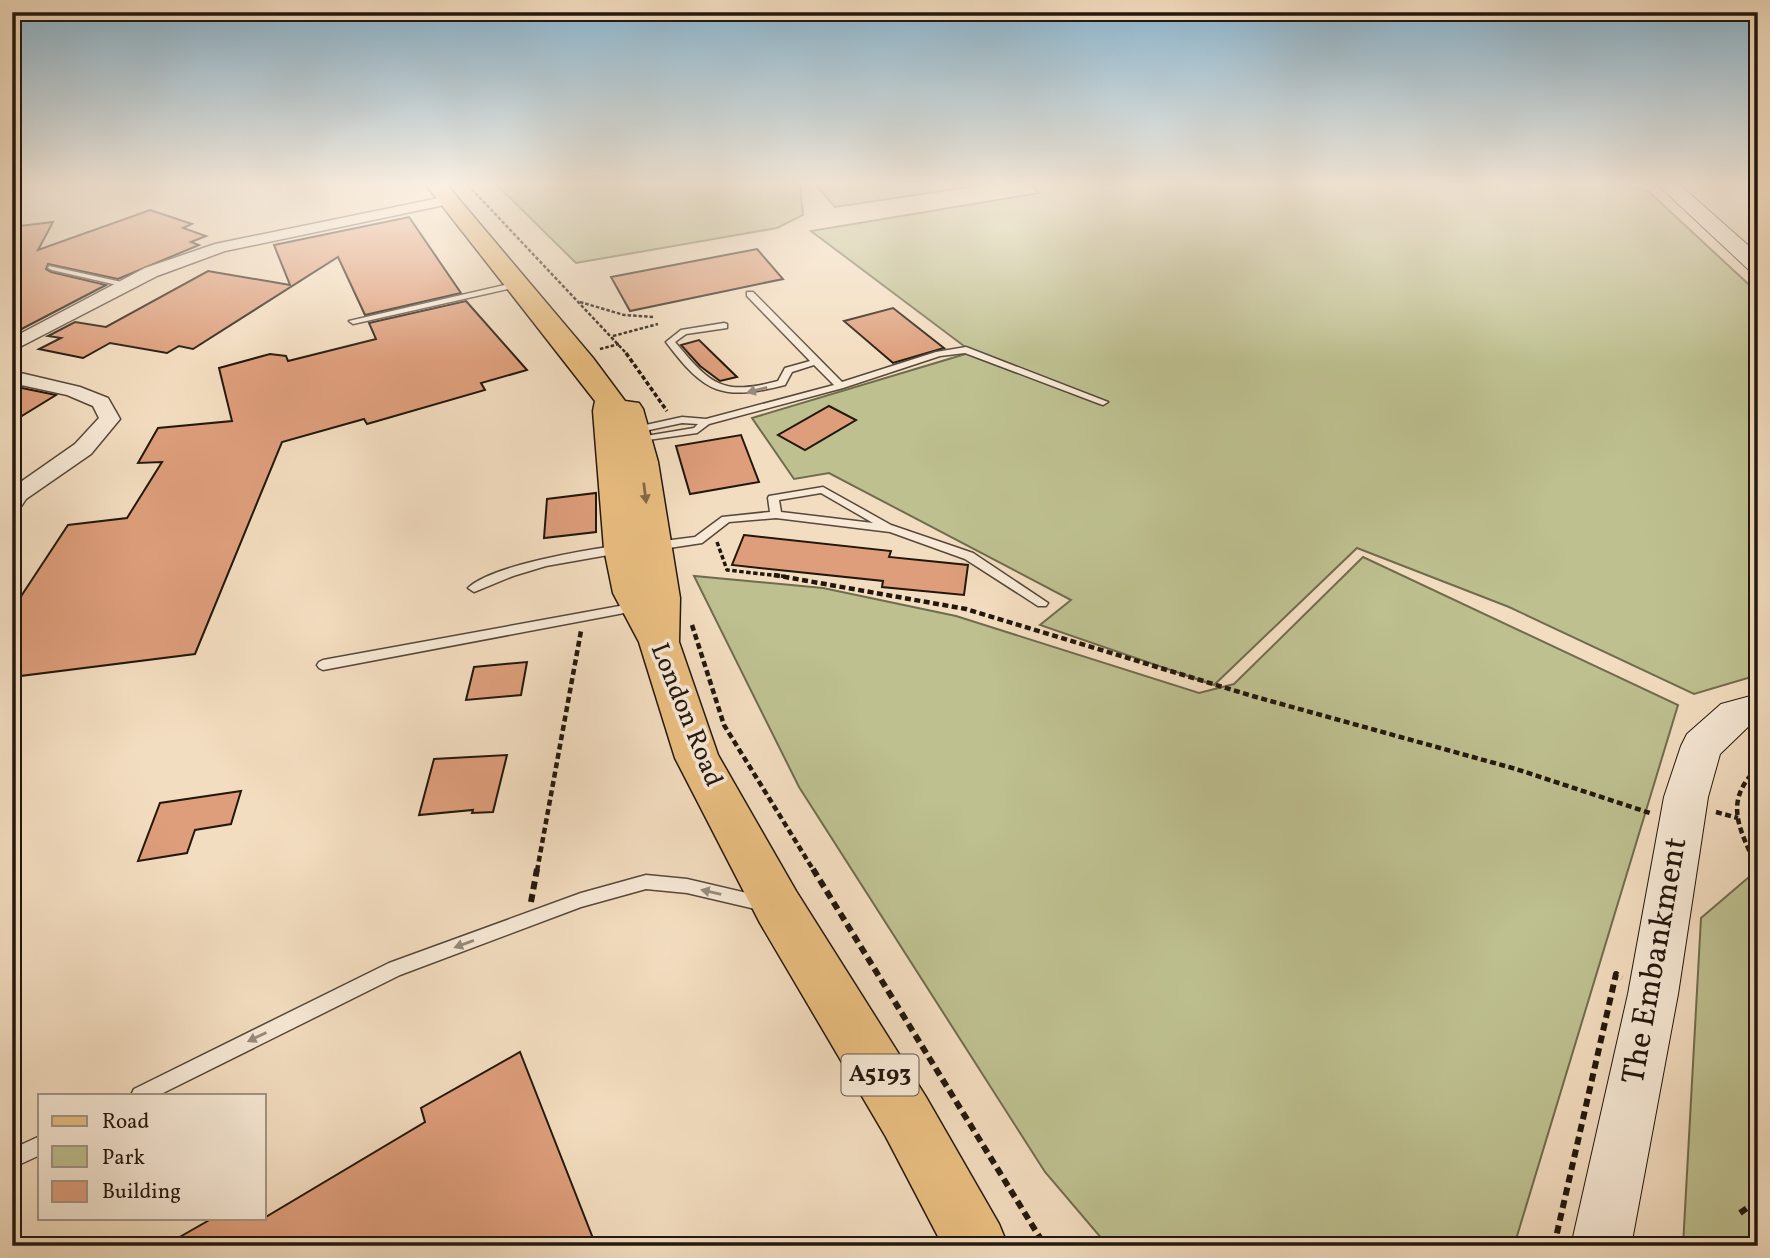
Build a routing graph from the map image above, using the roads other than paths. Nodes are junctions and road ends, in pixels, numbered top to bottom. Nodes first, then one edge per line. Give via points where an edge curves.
1 (234, 244) edge
2 (489, 244) edge
3 (1732, 244) edge
4 (1758, 267) edge
5 (52, 268) dead end
6 (518, 284) junction
7 (126, 285) junction
8 (750, 295) dead end
9 (353, 321) dead end
10 (724, 326) dead end
11 (12, 345) edge
12 (815, 362) junction
13 (12, 377) edge
14 (839, 386) junction
15 (1103, 402) dead end
16 (629, 436) junction
17 (12, 503) edge
18 (776, 515) junction
19 (892, 529) junction
20 (637, 548) junction
21 (474, 588) dead end
22 (1042, 603) dead end
23 (661, 620) junction
24 (323, 665) dead end
25 (1758, 709) edge
26 (778, 907) junction
27 (528, 920) joint
28 (142, 1094) edge
29 (38, 1146) edge
30 (12, 1158) edge
31 (977, 1246) edge
32 (1601, 1246) edge

1 - 7 street
2 - 6 main road
3 - 4 main road
5 - 7 lane
6 - 9 lane
6 - 16 main road via 610,401 608,411
7 - 11 street
8 - 12 lane
12 -> 10 lane via 788,370 782,383 746,393 711,387 670,342 684,332
12 - 14 lane
13 - 17 street via 101,402 110,419 83,449 18,494
14 - 15 lane via 939,354 966,350
14 - 16 lane via 706,422 697,430
16 - 20 main road
18 - 19 lane
18 - 19 lane via 773,498 823,490
18 - 20 lane via 726,519 698,540
19 - 22 lane via 970,556
20 - 21 lane via 527,567
20 - 23 main road via 661,598
23 - 24 lane via 584,615
23 - 26 main road, London Road / A5193 via 697,758
25 - 32 main road, The Embankment via 1735,715 1702,746 1686,797 1653,994
26 -> 27 lane via 687,886 646,882
26 - 31 main road, London Road / A5193 via 906,1117
27 -> 28 lane via 395,969
29 - 30 lane

